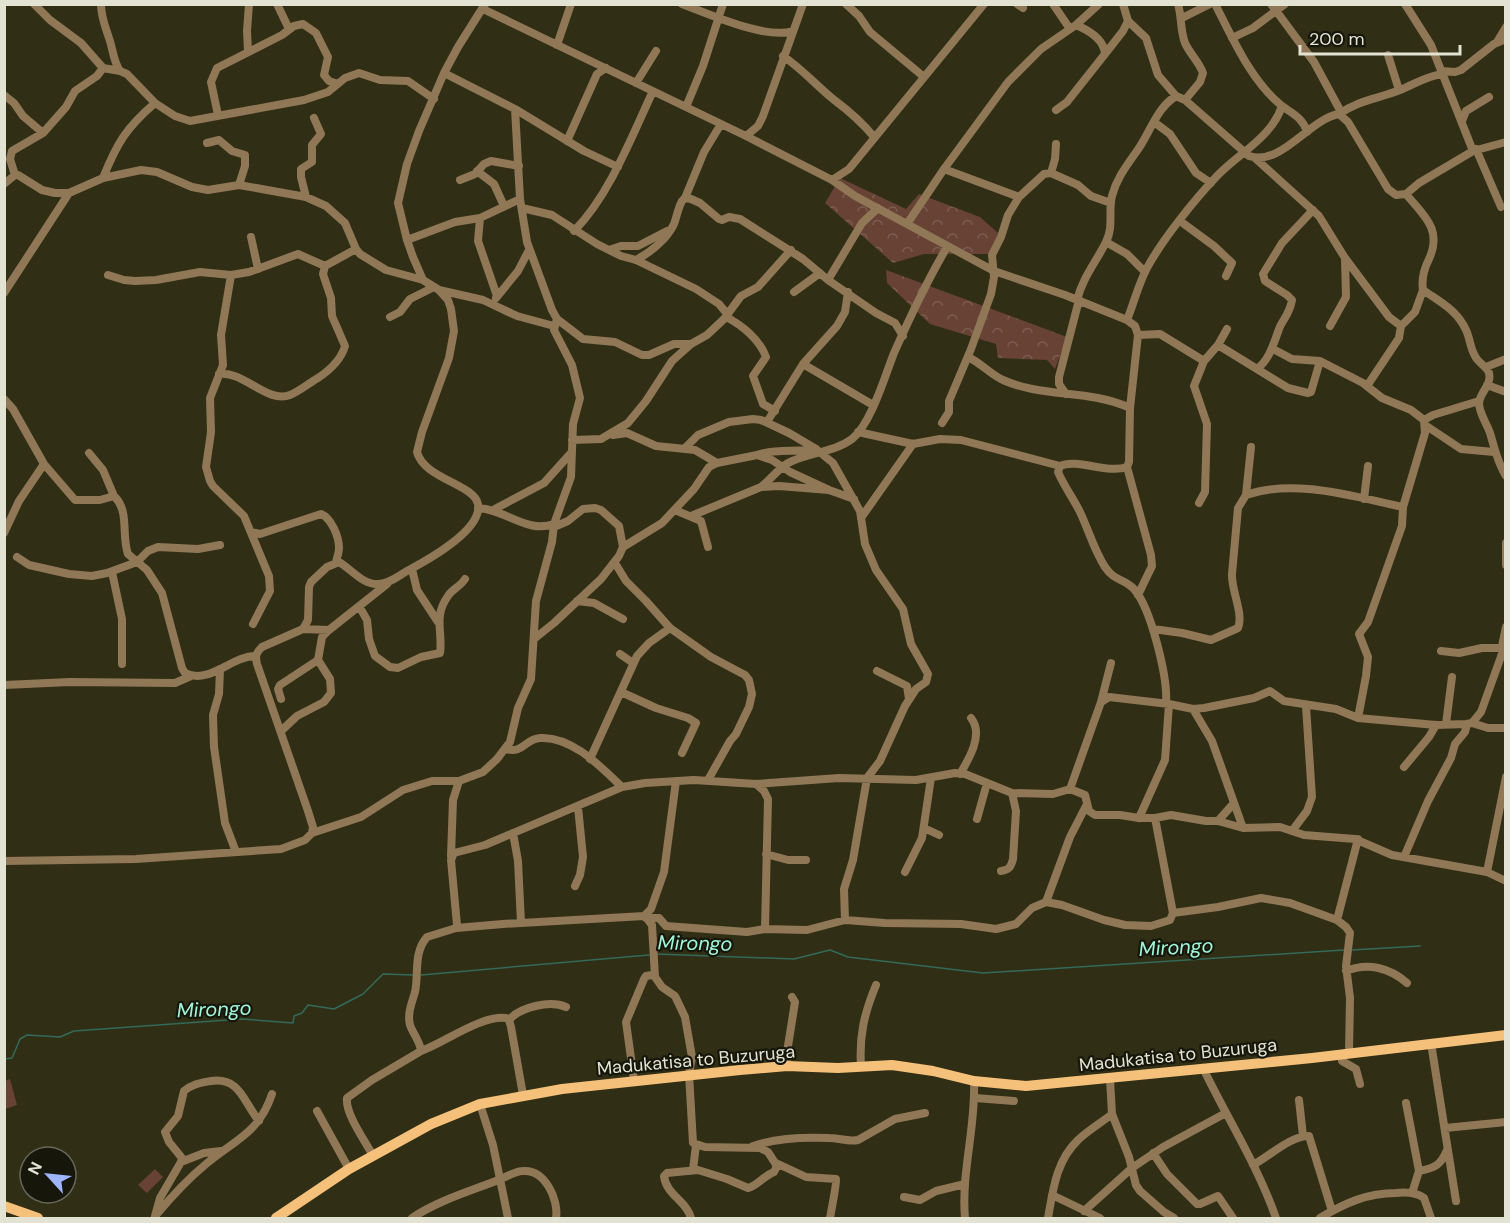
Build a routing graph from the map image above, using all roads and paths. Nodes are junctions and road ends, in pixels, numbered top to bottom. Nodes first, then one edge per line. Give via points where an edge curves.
1 (34, 4) edge
2 (101, 4) edge
3 (249, 4) edge
4 (277, 4) edge
5 (571, 4) edge
6 (682, 4) edge
7 (723, 4) edge
8 (846, 4) edge
9 (984, 4) edge
10 (1053, 4) edge
11 (1100, 4) edge
12 (1123, 4) edge
13 (1178, 4) edge
14 (1210, 4) edge
15 (1215, 4) edge
16 (1285, 4) edge
17 (1405, 4) edge
18 (800, 6) edge
19 (484, 7) edge
20 (1274, 8) edge
21 (1182, 18) junction
22 (718, 19) junction
23 (1128, 21) junction
24 (1073, 27) junction
25 (1506, 27) edge
26 (289, 29) junction
27 (793, 31) junction
28 (1232, 38) junction
29 (1501, 41) edge
30 (557, 45) junction
31 (248, 51) junction
32 (656, 51) dead end
33 (1105, 54) junction
34 (1388, 55) dead end
35 (783, 56) junction
36 (103, 68) junction
37 (606, 68) junction
38 (120, 71) junction
39 (1443, 72) junction
40 (444, 73) junction
41 (924, 77) junction
42 (636, 82) junction
43 (338, 84) junction
44 (1399, 90) junction
45 (654, 91) junction
46 (4, 95) edge
47 (1176, 96) junction
48 (1489, 97) dead end
49 (434, 99) junction
50 (1185, 100) junction
51 (155, 103) junction
52 (1282, 106) junction
53 (686, 107) junction
54 (515, 109) junction
55 (1056, 110) dead end
56 (1340, 113) junction
57 (218, 115) junction
58 (314, 118) dead end
59 (1462, 121) junction
60 (1154, 122) junction
61 (722, 124) junction
62 (1307, 132) junction
63 (43, 133) junction
64 (746, 136) junction
65 (874, 137) junction
66 (567, 141) junction
67 (1506, 142) edge
68 (207, 143) dead end
69 (1056, 144) dead end
70 (1475, 150) junction
71 (1244, 152) junction
72 (1255, 158) junction
73 (519, 166) junction
74 (618, 167) junction
75 (944, 169) junction
76 (477, 171) junction
77 (1051, 173) junction
78 (15, 175) junction
79 (103, 178) junction
80 (460, 180) dead end
81 (832, 180) junction
82 (1211, 183) junction
83 (4, 184) edge
84 (239, 185) junction
85 (69, 193) junction
86 (1406, 194) junction
87 (306, 197) junction
88 (685, 198) junction
89 (1018, 198) junction
90 (520, 199) junction
91 (1111, 203) junction
92 (504, 206) junction
93 (1501, 207) dead end
94 (522, 208) junction
95 (878, 208) junction
96 (1313, 210) junction
97 (480, 218) junction
98 (1180, 221) junction
99 (907, 224) junction
100 (574, 231) junction
101 (670, 231) junction
102 (251, 237) dead end
103 (407, 240) junction
104 (1106, 242) junction
105 (947, 247) junction
106 (356, 249) junction
107 (529, 250) junction
108 (609, 250) junction
109 (791, 250) junction
110 (1345, 258) junction
111 (636, 260) junction
112 (325, 266) junction
113 (258, 269) junction
114 (994, 271) junction
115 (1145, 272) junction
116 (820, 273) junction
117 (108, 275) dead end
118 (231, 275) junction
119 (1226, 276) dead end
120 (423, 280) junction
121 (828, 280) junction
122 (436, 288) junction
123 (1423, 290) junction
124 (794, 292) dead end
125 (848, 292) junction
126 (4, 293) edge
127 (494, 299) junction
128 (1078, 300) junction
129 (727, 316) junction
130 (390, 318) dead end
131 (1127, 320) junction
132 (556, 323) junction
133 (1330, 326) dead end
134 (1401, 326) junction
135 (1227, 329) dead end
136 (1138, 335) junction
137 (903, 336) junction
138 (690, 344) junction
139 (1218, 345) junction
140 (1273, 349) junction
141 (968, 357) junction
142 (1506, 359) edge
143 (1204, 361) junction
144 (1320, 361) junction
145 (803, 364) junction
146 (1486, 367) junction
147 (1257, 369) junction
148 (219, 374) junction
149 (1367, 386) junction
150 (1487, 386) junction
151 (1506, 392) edge
152 (1066, 394) junction
153 (4, 399) edge
154 (1479, 401) junction
155 (873, 405) junction
156 (1130, 408) junction
157 (775, 411) junction
158 (767, 422) junction
159 (942, 423) dead end
160 (1424, 423) junction
161 (858, 432) junction
162 (609, 436) junction
163 (572, 440) junction
164 (913, 444) junction
165 (1251, 447) dead end
166 (685, 448) junction
167 (818, 451) junction
168 (1494, 452) junction
169 (89, 453) dead end
170 (571, 453) junction
171 (757, 455) junction
172 (717, 463) junction
173 (44, 464) junction
174 (1060, 466) junction
175 (1368, 466) dead end
176 (1127, 467) junction
177 (782, 468) junction
178 (1506, 476) edge
179 (760, 486) junction
180 (829, 490) junction
181 (1246, 495) junction
182 (114, 496) junction
183 (854, 499) junction
184 (1364, 499) junction
185 (1199, 503) dead end
186 (478, 507) junction
187 (1403, 507) junction
188 (494, 510) junction
189 (675, 510) junction
190 (691, 516) junction
191 (861, 518) junction
192 (554, 525) junction
193 (251, 532) junction
194 (622, 532) junction
195 (4, 533) edge
196 (643, 536) junction
197 (1506, 543) edge
198 (220, 545) dead end
199 (623, 547) junction
200 (708, 547) dead end
201 (17, 557) dead end
202 (137, 562) junction
203 (336, 562) junction
204 (615, 563) junction
205 (1506, 565) edge
206 (412, 568) junction
207 (112, 572) junction
208 (465, 579) dead end
209 (390, 581) junction
210 (1138, 595) junction
211 (577, 601) junction
212 (359, 606) junction
213 (623, 620) dead end
214 (438, 622) junction
215 (253, 624) dead end
216 (1506, 627) edge
217 (670, 628) junction
218 (303, 629) junction
219 (1153, 629) junction
220 (329, 630) junction
221 (534, 639) junction
222 (1441, 651) dead end
223 (1504, 651) edge
224 (620, 654) dead end
225 (255, 656) junction
226 (318, 660) junction
227 (633, 663) junction
228 (1111, 663) dead end
229 (122, 664) dead end
230 (220, 669) junction
231 (877, 671) dead end
232 (191, 676) junction
233 (1452, 677) dead end
234 (4, 686) edge
235 (621, 692) junction
236 (282, 699) dead end
237 (909, 699) junction
238 (1101, 702) junction
239 (1167, 704) junction
240 (1306, 706) junction
241 (1193, 709) junction
242 (971, 718) dead end
243 (1358, 718) junction
244 (1469, 723) junction
245 (1446, 724) junction
246 (1436, 725) junction
247 (1506, 728) edge
248 (281, 731) junction
249 (506, 749) junction
250 (682, 753) dead end
251 (590, 759) junction
252 (1404, 767) dead end
253 (960, 774) junction
254 (1506, 777) edge
255 (867, 778) junction
256 (931, 778) junction
257 (708, 780) junction
258 (459, 781) junction
259 (676, 781) junction
260 (987, 783) junction
261 (756, 784) junction
262 (622, 787) junction
263 (1070, 789) junction
264 (1012, 794) junction
265 (1234, 803) junction
266 (1088, 804) junction
267 (578, 807) junction
268 (1139, 818) junction
269 (1155, 818) junction
270 (977, 819) dead end
271 (1218, 821) junction
272 (924, 828) junction
273 (1243, 828) junction
274 (1292, 831) junction
275 (312, 833) junction
276 (513, 833) junction
277 (939, 835) dead end
278 (1358, 839) junction
279 (236, 852) junction
280 (766, 854) junction
281 (451, 856) junction
282 (1404, 857) junction
283 (806, 860) dead end
284 (4, 861) edge
285 (1001, 871) dead end
286 (905, 872) dead end
287 (1487, 872) junction
288 (1506, 881) edge
289 (575, 886) dead end
290 (1046, 902) junction
291 (1173, 913) junction
292 (645, 917) junction
293 (845, 920) junction
294 (1336, 920) junction
295 (521, 923) junction
296 (456, 928) junction
297 (765, 929) junction
298 (1346, 971) junction
299 (655, 977) junction
300 (1407, 983) dead end
301 (876, 985) dead end
302 (792, 997) dead end
303 (566, 1007) dead end
304 (509, 1020) junction
305 (1506, 1035) edge
306 (1431, 1043) junction
307 (421, 1051) junction
308 (1345, 1053) junction
309 (787, 1066) junction
310 (861, 1067) junction
311 (1203, 1068) junction
312 (689, 1074) junction
313 (1110, 1079) junction
314 (634, 1080) junction
315 (974, 1081) junction
316 (1360, 1084) dead end
317 (272, 1094) dead end
318 (523, 1095) junction
319 (975, 1098) junction
320 (1299, 1100) dead end
321 (1014, 1101) dead end
322 (1406, 1103) dead end
323 (480, 1104) junction
324 (317, 1111) dead end
325 (924, 1113) dead end
326 (1112, 1114) junction
327 (1224, 1114) junction
328 (259, 1121) junction
329 (1505, 1123) edge
330 (1445, 1128) junction
331 (1303, 1136) junction
332 (696, 1145) junction
333 (752, 1146) junction
334 (1448, 1148) junction
335 (222, 1151) junction
336 (1153, 1153) junction
337 (373, 1156) junction
338 (181, 1162) junction
339 (776, 1163) junction
340 (1253, 1165) junction
341 (1132, 1168) junction
342 (349, 1169) junction
343 (693, 1170) junction
344 (1419, 1171) junction
345 (501, 1179) junction
346 (964, 1184) junction
347 (1412, 1193) junction
348 (1053, 1195) junction
349 (904, 1197) dead end
350 (1456, 1201) dead end
351 (4, 1206) edge
352 (1084, 1211) junction
353 (1332, 1211) junction
354 (1275, 1216) edge
355 (154, 1217) edge
356 (38, 1218) edge
357 (277, 1218) edge
358 (412, 1218) edge
359 (508, 1218) edge
360 (556, 1218) edge
361 (692, 1218) edge
362 (830, 1218) edge
363 (965, 1218) edge
364 (1048, 1218) edge
365 (1100, 1218) edge
366 (1174, 1218) edge
367 (1233, 1218) edge
368 (1264, 1218) edge
369 (1320, 1218) edge
370 (1431, 1218) edge

1 - 36 street via 81,43
2 - 38 street via 102,19
3 - 31 street
4 - 26 street
5 - 30 street
6 - 22 street
7 - 22 street
8 - 41 street via 870,32
9 - 41 street
10 - 24 street
11 - 24 street
12 - 23 street
13 - 21 street
14 - 21 street
15 - 28 street
16 - 20 street
17 - 39 street
18 - 27 street
19 - 30 street
19 - 40 street
20 - 28 street via 1253,28
20 - 56 street via 1314,62
21 - 50 street via 1180,26 1186,46 1203,73
22 - 27 street via 778,34
22 - 53 street
23 - 33 street
23 - 47 street via 1144,34 1158,75
24 - 33 street via 1096,37
24 - 75 street via 1041,49 1008,82
25 - 29 street
26 - 31 street
26 - 43 street via 303,24 316,33 328,57 324,75
27 - 35 street
28 - 52 street via 1259,81
29 - 39 street via 1461,70
30 - 37 street
31 - 57 street via 213,73 211,82
32 - 42 street
33 - 55 street via 1067,102
34 - 44 street
35 - 64 street via 763,116
35 - 65 street via 847,108
36 - 38 street
36 - 63 street via 75,91
37 - 42 street
37 - 66 street via 597,74
38 - 51 street
39 - 44 street
39 - 59 street
40 - 49 street
40 - 54 street
41 - 65 street
42 - 45 street
43 - 49 street via 359,74 380,80 403,80
43 - 57 street via 304,100
44 - 56 street via 1362,100
45 - 53 street
45 - 74 street
46 - 63 street
47 - 50 street
47 - 60 street via 1164,105
48 - 59 street via 1466,111
49 - 103 street via 407,164 398,203
50 - 71 street
51 - 57 street via 190,122
51 - 79 street via 119,141
52 - 62 street via 1305,124
52 - 71 street via 1271,125
53 - 61 street
54 - 66 street
54 - 73 street
56 - 62 street
56 - 86 street via 1388,189 1396,195
58 - 87 street via 321,134 312,145 312,162 301,169
59 - 70 street
60 - 82 street via 1170,135 1196,173
60 - 91 street via 1122,171
61 - 64 street
61 - 88 street via 704,152
62 - 72 street via 1277,153
63 - 78 street via 12,151
64 - 81 street
65 - 81 street via 849,168
66 - 74 street
67 - 70 street
68 - 84 street via 219,140 232,151 245,154
69 - 77 street
70 - 86 street
70 - 93 street
71 - 72 street
71 - 82 street
72 - 96 street
73 - 76 street via 491,161
73 - 90 street
74 - 100 street via 587,218
75 - 89 street
75 - 99 street
76 - 80 street
76 - 92 street via 495,184
77 - 89 street via 1044,174
77 - 91 street
78 - 83 street
78 - 85 street via 42,190
79 - 84 street via 147,170 192,187
79 - 85 street
81 - 95 street
82 - 98 street
84 - 87 street
85 - 126 street
86 - 123 street via 1429,222 1435,238 1422,276
87 - 106 street via 326,206 345,223
88 - 101 street
88 - 109 street via 700,202 719,219 740,219
89 - 114 street via 992,255
90 - 92 street
90 - 94 street
91 - 104 street via 1112,222
92 - 97 street
94 - 100 street via 552,215
94 - 107 street
95 - 99 street
95 - 121 street via 862,223
96 - 110 street
96 - 140 street via 1282,243 1263,274 1265,281 1292,300
97 - 103 street via 455,222
97 - 127 street via 477,241
98 - 115 street
98 - 119 street via 1232,263
99 - 105 street
100 - 108 street
101 - 108 street via 638,246
101 - 111 street
102 - 113 street
103 - 120 street
104 - 115 street via 1127,254
104 - 128 street via 1084,278
105 - 114 street
105 - 137 street
106 - 112 street
106 - 120 street via 386,270
107 - 127 street via 518,271
107 - 132 street
108 - 111 street
109 - 116 street
109 - 129 street via 758,287 741,296
110 - 133 street via 1346,297
110 - 134 street via 1389,317
111 - 129 street via 696,289 719,304
112 - 113 street via 298,254
112 - 148 street via 323,274 332,316 345,346 335,364 288,396 275,395 229,373
113 - 118 street
114 - 128 street
114 - 141 street via 991,294
115 - 131 street
116 - 121 street
116 - 124 street
117 - 118 street via 135,281 200,272
118 - 148 street
120 - 122 street
121 - 125 street
122 - 127 street
122 - 130 street via 410,299
122 - 186 street via 448,300 454,331 417,453 426,468 471,494
123 - 134 street via 1414,312
123 - 146 street via 1460,318 1473,353
125 - 137 street via 895,323
125 - 145 street via 845,312 837,326
127 - 132 street via 517,316
128 - 131 street
128 - 152 street via 1059,377
129 - 138 street
129 - 157 street via 750,334 765,353 753,376 764,404
131 - 136 street
132 - 138 street via 583,339 615,342 642,355 674,344
132 - 163 street via 556,336 580,390
134 - 149 street via 1399,338
135 - 139 street
136 - 143 street via 1160,334
136 - 156 street
137 - 155 street
138 - 162 street via 672,361 639,412
139 - 143 street
139 - 147 street
140 - 144 street via 1292,359
140 - 147 street
141 - 152 street via 1002,380
141 - 159 street
142 - 146 street
143 - 185 street via 1194,386 1207,424 1204,492
144 - 147 street via 1308,393 1288,388
144 - 149 street
145 - 155 street
145 - 157 street
146 - 150 street
148 - 193 street via 210,398 206,467 210,481 244,516
149 - 160 street via 1377,395 1411,410
150 - 151 street
150 - 154 street
152 - 156 street via 1094,396
153 - 173 street
154 - 160 street via 1433,415
154 - 168 street
155 - 161 street
156 - 176 street
157 - 158 street
158 - 166 street via 729,422 698,435
158 - 167 street
160 - 168 street via 1461,449
160 - 187 street via 1420,453
161 - 164 street
161 - 167 street via 852,439
162 - 163 street
162 - 166 street via 627,433 656,446
163 - 170 street
164 - 174 street via 961,440
164 - 191 street
165 - 181 street
166 - 172 street
167 - 171 street
167 - 177 street
167 - 183 street via 838,470
168 - 178 street
169 - 182 street via 103,470
170 - 188 street via 544,483
170 - 192 street via 571,477
171 - 172 street
171 - 177 street
172 - 189 street via 703,474
173 - 182 street via 77,501
173 - 195 street via 19,501
174 - 176 street
174 - 210 street via 1058,472 1103,565 1113,578 1128,584
175 - 184 street
176 - 210 street via 1152,566
177 - 179 street
177 - 180 street
179 - 180 street
179 - 190 street
180 - 183 street
181 - 184 street via 1295,489
181 - 219 street via 1238,508 1231,583 1240,620 1238,628 1211,640
182 - 202 street via 123,512 126,549
183 - 191 street
184 - 187 street
186 - 188 street
186 - 206 street via 470,525 448,547
187 - 243 street via 1399,536 1368,622 1359,634 1368,665
188 - 192 street via 535,526
189 - 190 street
189 - 196 street
190 - 200 street via 701,521
191 - 237 street via 868,552 903,609 911,644 928,674 926,682
192 - 194 street via 590,507 614,520
192 - 221 street via 536,601
193 - 203 street via 260,534 321,514 329,518 336,535
193 - 215 street via 271,587
194 - 196 street
194 - 199 street
196 - 199 street
197 - 205 street
198 - 202 street via 198,549 158,547
199 - 204 street
201 - 207 street via 29,565 69,574 92,576
202 - 207 street
202 - 232 street via 162,593 182,668
203 - 209 street via 375,584
203 - 218 street via 311,582 308,620
204 - 211 street
204 - 217 street via 626,581
206 - 209 street
206 - 214 street via 417,590
207 - 229 street via 121,612
208 - 214 street via 448,596
209 - 212 street
210 - 219 street
211 - 213 street via 594,603
211 - 221 street
212 - 214 street via 367,620 375,656 393,668 440,652
212 - 220 street
216 - 223 street
217 - 227 street via 649,643
217 - 257 street via 745,675 752,687 749,707
218 - 220 street
218 - 225 street via 262,647
219 - 239 street via 1166,681
220 - 226 street via 322,637
221 - 249 street via 531,679
222 - 223 street
223 - 244 street via 1481,712
224 - 227 street
225 - 230 street
225 - 248 street
226 - 236 street via 280,685
226 - 248 street via 330,680 331,693
227 - 235 street
228 - 238 street
230 - 232 street
230 - 279 street via 213,715 214,747 225,823
231 - 237 street via 907,686
232 - 234 street via 175,683
233 - 245 street
235 - 250 street via 696,723
235 - 251 street
237 - 255 street via 880,761
238 - 239 street via 1109,697
238 - 263 street
239 - 241 street
239 - 268 street via 1165,760
240 - 241 street via 1284,701 1267,691 1254,698
240 - 243 street via 1336,709
240 - 274 street via 1312,797
241 - 265 street via 1212,741
242 - 253 street via 976,727 975,741
243 - 246 street
244 - 245 street
244 - 247 street
244 - 282 street via 1455,744
245 - 246 street
246 - 252 street
248 - 275 street
249 - 251 street via 517,750 542,738 558,741
249 - 258 street via 483,772
251 - 262 street
253 - 256 street
253 - 260 street
254 - 287 street
255 - 256 street
255 - 261 street
255 - 293 street via 844,889
256 - 272 street
257 - 259 street
257 - 261 street
258 - 275 street via 432,781 403,790 361,817
258 - 281 street via 453,800
259 - 262 street
259 - 292 street via 664,872
260 - 264 street
260 - 270 street
261 - 280 street via 768,799
262 - 267 street
263 - 264 street via 1053,794
263 - 266 street via 1085,795
264 - 285 street via 1016,811 1013,859 1008,870
265 - 271 street
265 - 273 street
266 - 268 street via 1089,812 1095,815
266 - 290 street via 1070,837
267 - 276 street
267 - 289 street via 583,857
268 - 269 street
269 - 271 street via 1171,815
269 - 291 street
271 - 273 street
272 - 277 street
272 - 286 street via 920,845
273 - 274 street
274 - 278 street
275 - 279 street via 305,840 281,849
276 - 281 street
276 - 295 street
278 - 282 street
278 - 294 street
279 - 284 street via 135,859
280 - 283 street
280 - 297 street
281 - 296 street
282 - 287 street
287 - 288 street
290 - 291 street via 1131,926 1161,923 1170,920
290 - 293 street via 1032,908 1016,924 1002,929
291 - 294 street via 1261,898 1290,903
292 - 295 street
292 - 297 street via 659,918 666,926 747,932
292 - 299 street via 652,925
293 - 297 street via 812,930
294 - 298 street via 1350,933
295 - 296 street
296 - 307 street via 427,937 420,950 409,1015
298 - 300 street via 1380,968
298 - 308 street via 1350,998
299 - 312 street via 678,1000 685,1017 692,1057
299 - 314 street via 646,976 627,1019
301 - 310 street via 862,1031
302 - 309 street via 795,1002
303 - 304 street via 541,1005
304 - 307 street via 501,1017 487,1021
304 - 318 street
305 - 306 main road, Madukatisa to Buzuruga
306 - 308 main road, Madukatisa to Buzuruga
306 - 330 street
307 - 337 street via 347,1098 350,1114
308 - 311 main road, Madukatisa to Buzuruga
308 - 316 street via 1342,1061 1356,1069
309 - 310 main road, Madukatisa to Buzuruga
309 - 312 main road, Madukatisa to Buzuruga
310 - 315 main road, Madukatisa to Buzuruga via 914,1067
311 - 313 main road, Madukatisa to Buzuruga
311 - 327 street
312 - 314 main road, Madukatisa to Buzuruga
312 - 332 street via 692,1140
313 - 315 main road, Madukatisa to Buzuruga via 1026,1086
313 - 326 street
314 - 318 main road, Madukatisa to Buzuruga
315 - 319 street
317 - 328 street
318 - 323 main road, Madukatisa to Buzuruga
319 - 321 street
319 - 346 street
320 - 331 street
322 - 344 street
323 - 337 main road, Madukatisa to Buzuruga via 431,1124
323 - 345 street
324 - 342 street
325 - 333 street via 895,1119 851,1141 818,1138
326 - 341 street
326 - 348 street via 1062,1158
327 - 336 street
327 - 340 street
328 - 335 street
328 - 338 street via 233,1084 219,1080 195,1084 184,1091 179,1114 165,1132
329 - 330 street
330 - 334 street
331 - 340 street
331 - 353 street via 1310,1137
332 - 333 street
332 - 343 street
333 - 339 street via 768,1152
334 - 344 street via 1437,1167
334 - 350 street
335 - 338 street
335 - 355 street via 173,1194
336 - 341 street
336 - 367 street via 1167,1174 1197,1204 1218,1196
337 - 342 main road, Madukatisa to Buzuruga
338 - 355 street
339 - 343 street via 774,1172 751,1188
339 - 362 street via 806,1177 836,1179
340 - 354 street
341 - 352 street
341 - 366 street via 1140,1191
342 - 357 main road, Madukatisa to Buzuruga
343 - 361 street via 667,1173 663,1178
344 - 347 street
345 - 358 street via 457,1195
345 - 359 street
345 - 360 street via 520,1171 537,1174 554,1198
346 - 349 street via 920,1200
346 - 363 street
347 - 353 street via 1374,1194
347 - 370 street via 1424,1198
348 - 352 street
348 - 364 street
351 - 356 main road
352 - 365 street
353 - 369 street
354 - 368 street

